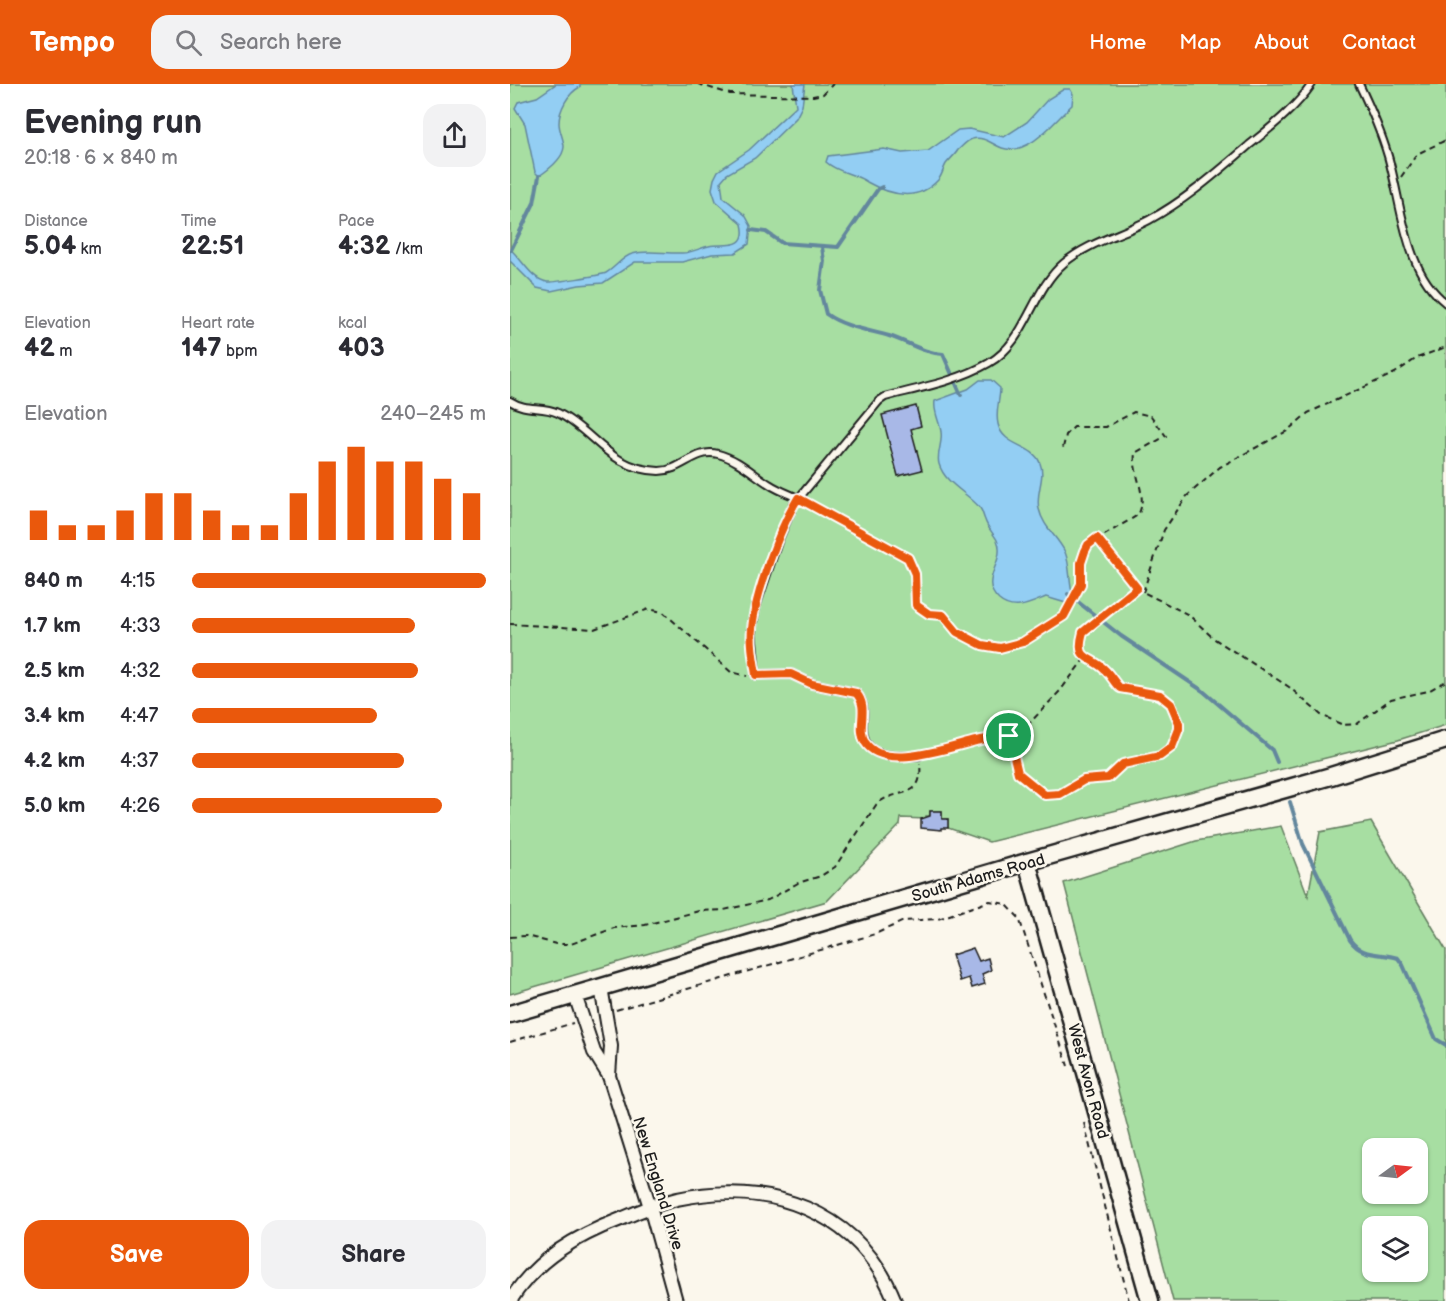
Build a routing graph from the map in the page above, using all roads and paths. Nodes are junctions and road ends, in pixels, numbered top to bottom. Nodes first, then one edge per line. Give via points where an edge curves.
1 (698, 84) edge
2 (833, 84) edge
3 (1312, 84) edge
4 (1359, 84) edge
5 (1446, 140) edge
6 (1395, 184) junction
7 (1446, 303) edge
8 (1446, 347) edge
9 (510, 401) edge
10 (1062, 452) dead end
11 (798, 498) junction
12 (1097, 538) junction
13 (1137, 588) junction
14 (1143, 592) junction
15 (510, 624) edge
16 (1085, 658) junction
17 (756, 675) junction
18 (1446, 681) edge
19 (1009, 736) junction
20 (1446, 740) edge
21 (919, 756) junction
22 (1027, 862) junction
23 (510, 937) edge
24 (601, 987) junction
25 (575, 995) junction
26 (607, 1013) junction
27 (510, 1014) edge
28 (582, 1020) junction
29 (510, 1042) edge
30 (1071, 1073) dead end
31 (609, 1076) junction
32 (1083, 1117) dead end
33 (650, 1207) junction
34 (510, 1300) edge
35 (676, 1301) edge
36 (895, 1301) edge
37 (1129, 1301) edge
38 (1150, 1301) edge

1 - 2 path via 730,94 808,96 823,94
3 - 11 lane via 1284,115 1186,199 1064,263 1038,294 1014,340 989,363 879,401
4 - 6 lane via 1388,154
5 - 6 path via 1417,154
6 - 7 lane via 1416,264 1432,290
8 - 14 path via 1308,413 1287,432 1220,467 1187,496 1164,530
9 - 11 lane via 526,409 551,410 561,415 601,449 630,465 670,470 692,457 717,453
10 - 12 path via 1066,435 1074,427 1106,427 1134,412 1151,416 1166,436 1135,453 1142,499 1138,515
11 - 12 path via 908,558 915,574 916,605 929,614 943,615 957,632 982,645 1000,648 1023,642 1064,616 1081,584 1083,556
11 - 17 lane via 756,607 752,629
12 - 13 path
13 - 14 path
13 - 16 path via 1083,632
14 - 18 path via 1189,615 1213,638 1289,687 1321,715 1343,725 1357,724 1391,699 1428,691
15 - 17 path via 594,629 657,609 731,672
16 - 19 path via 1038,717
16 - 19 path via 1104,669 1120,688 1160,695 1171,704 1178,716 1179,729 1169,750 1154,758 1123,764 1108,778 1084,780 1052,796 1039,792 1018,773
17 - 21 lane via 791,674 812,684 856,693 862,702 863,736 870,748 880,754
19 - 21 path
20 - 22 main road, South Adams Road
21 - 23 path via 916,787 882,799 835,867 778,896 729,909 614,928 571,944
22 - 24 main road, South Adams Road
22 - 38 main road, West Avon Road
24 - 25 main road, South Adams Road
24 - 26 street, New England Drive
25 - 27 main road, South Adams Road
25 - 28 street, New England Drive
26 - 30 path via 875,934 904,921 938,919 981,903 999,901 1019,918
26 - 31 street, New England Drive
28 - 29 path
28 - 31 street, New England Drive via 594,1052
31 - 33 street, New England Drive
32 - 37 path
33 - 34 street via 594,1229 554,1252 530,1273
33 - 35 street, New England Drive
33 - 36 street via 710,1194 750,1194 802,1207 845,1230 866,1251 887,1281

